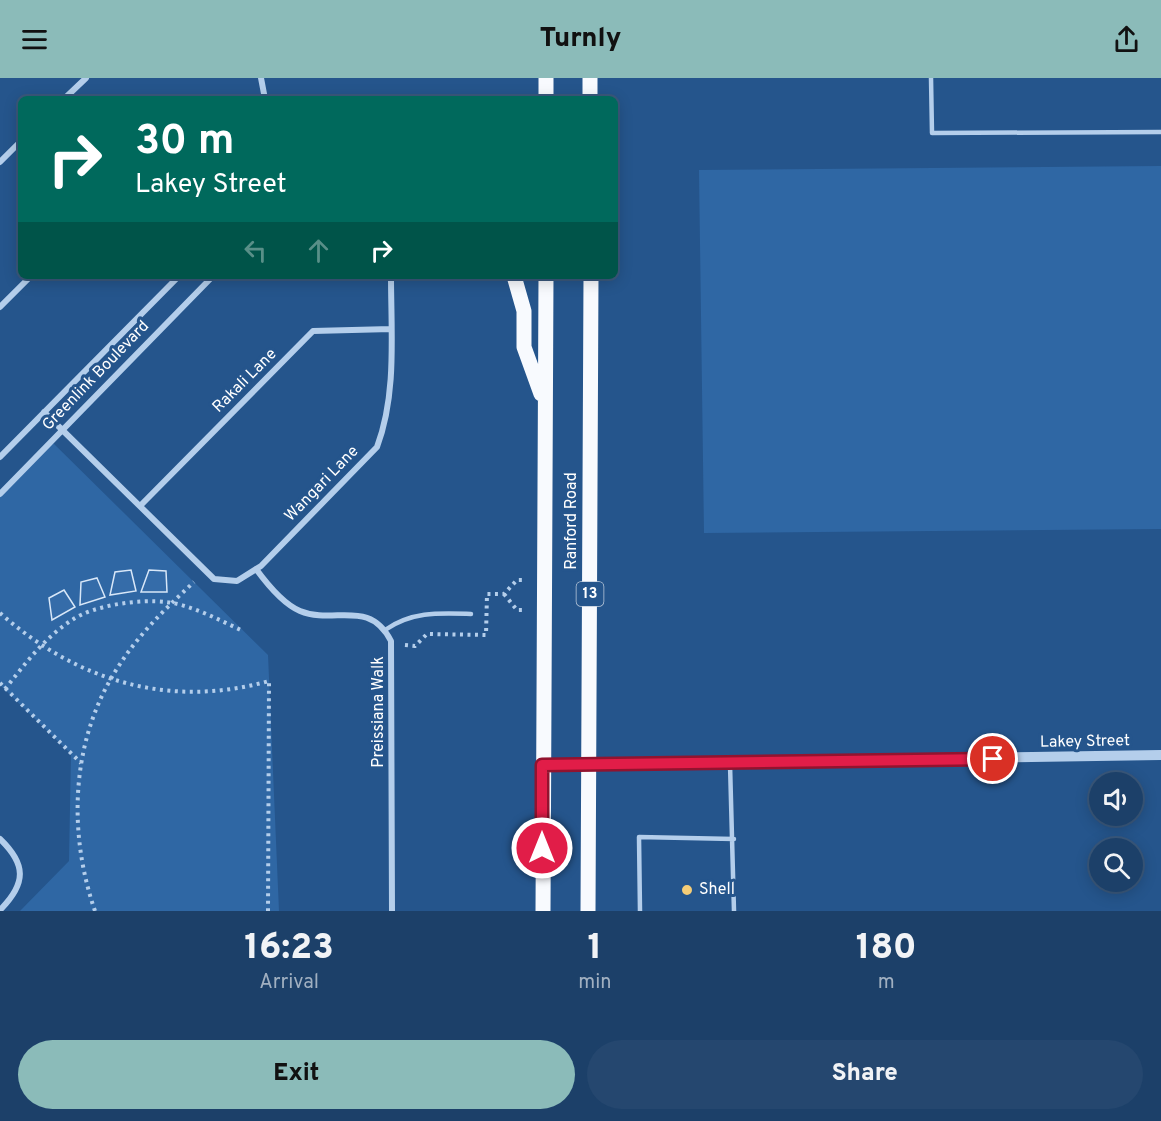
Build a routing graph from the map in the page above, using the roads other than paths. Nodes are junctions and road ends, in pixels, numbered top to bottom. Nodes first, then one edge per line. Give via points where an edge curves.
1 (86, 78) edge
2 (261, 78) edge
3 (546, 78) edge
4 (590, 78) edge
5 (931, 78) edge
6 (67, 96) edge
7 (264, 96) edge
8 (546, 96) edge
9 (590, 96) edge
10 (1161, 132) edge
11 (18, 144) edge
12 (0, 162) edge
13 (27, 279) edge
14 (176, 279) edge
15 (210, 279) edge
16 (391, 279) edge
17 (515, 279) edge
18 (546, 279) edge
19 (591, 279) edge
20 (0, 306) edge
21 (391, 329) junction
22 (545, 406) junction
23 (44, 412) junction
24 (63, 430) junction
25 (0, 457) edge
26 (0, 494) edge
27 (140, 506) junction
28 (256, 569) junction
29 (471, 614) dead end
30 (385, 630) junction
31 (1161, 755) edge
32 (730, 764) junction
33 (542, 765) junction
34 (590, 766) junction
35 (0, 838) edge
36 (734, 839) junction
37 (0, 910) edge
38 (392, 911) edge
39 (543, 911) edge
40 (588, 911) edge
41 (640, 911) edge
42 (734, 911) edge

1 - 6 street
2 - 7 street
3 - 8 main road
4 - 9 main road
5 - 10 lane via 932,133
11 - 12 street
13 - 20 street
14 - 23 street, Greenlink Boulevard
15 - 24 street, Greenlink Boulevard
16 - 21 street, Wangari Lane
17 - 22 main road via 524,311 524,347
18 - 22 main road, Ranford Road
19 - 34 main road, Ranford Road / 13
21 - 27 street, Rakali Lane via 313,331
21 - 28 street, Wangari Lane via 389,397 377,447
22 - 33 main road, Ranford Road
23 - 24 street
23 - 25 street, Greenlink Boulevard
24 - 26 street, Greenlink Boulevard
24 - 27 street
27 - 28 street, Wangari Lane via 214,579 237,581
28 - 30 street via 299,611 355,614 372,619
29 - 30 lane via 422,613
30 - 38 street, Preissiana Walk via 392,645
31 - 32 street, Lakey Street
32 - 34 street, Lakey Street
32 - 36 lane
33 - 34 street, Lakey Street
33 - 39 main road, Ranford Road
34 - 40 main road, Ranford Road / 13
35 - 37 street via 16,855 20,867 18,882
36 - 41 lane via 639,837
36 - 42 lane

